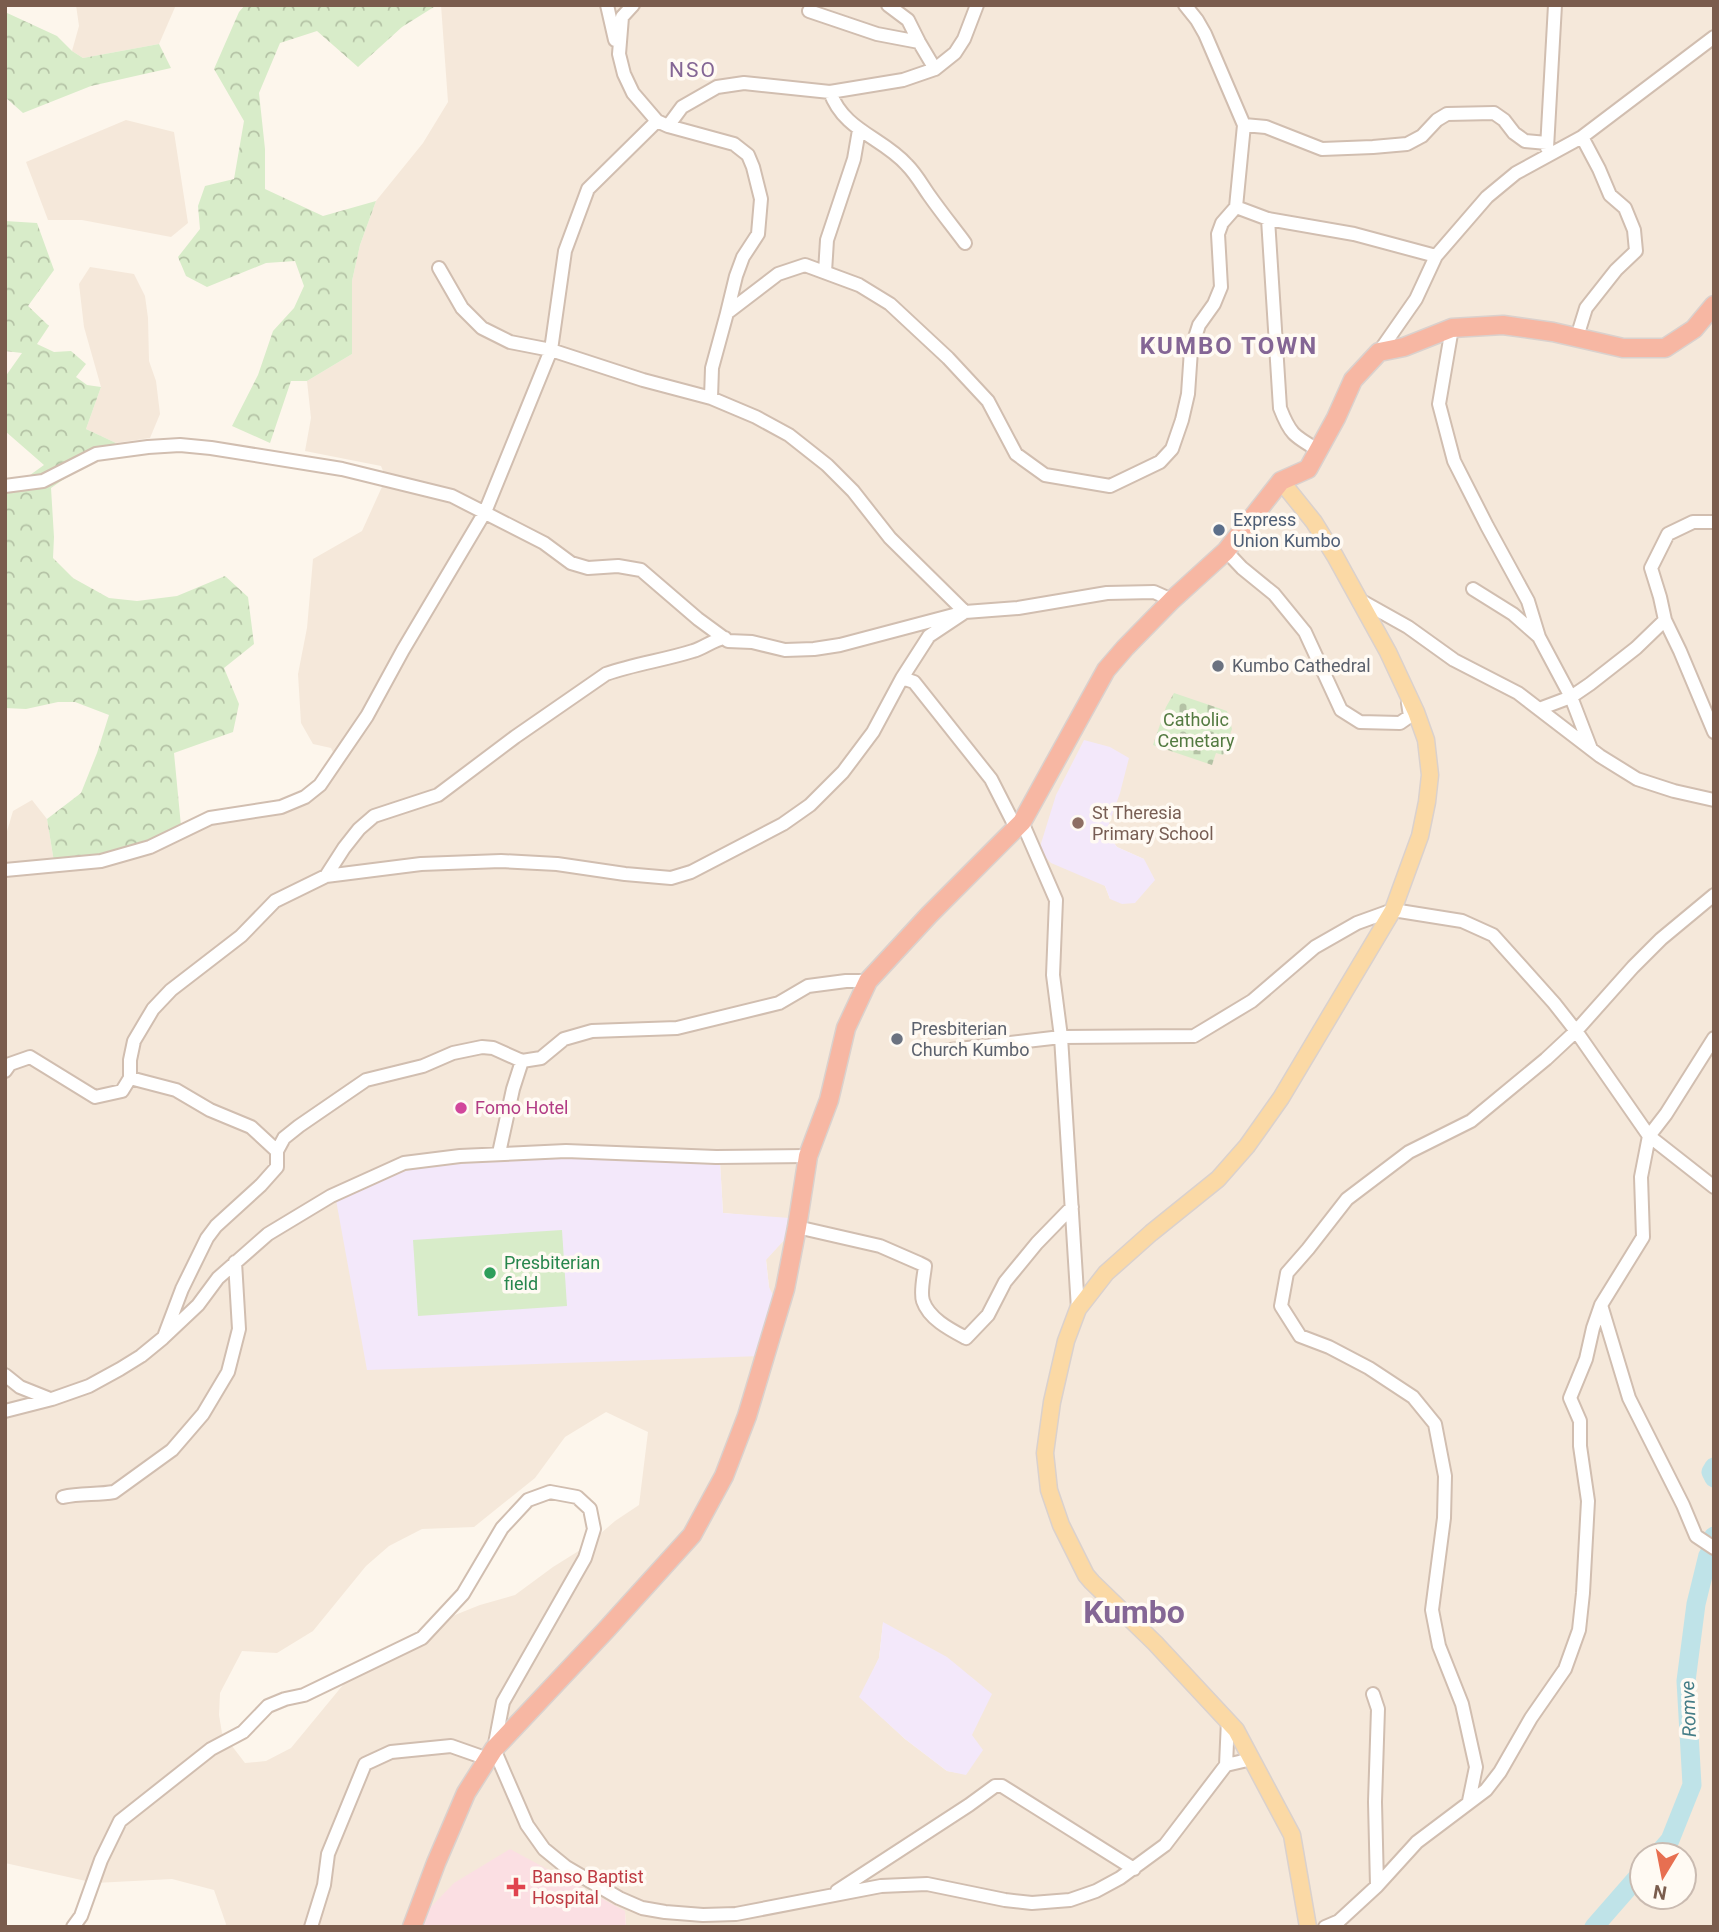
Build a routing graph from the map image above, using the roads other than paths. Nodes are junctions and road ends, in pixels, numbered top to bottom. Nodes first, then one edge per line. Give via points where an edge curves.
1 (607, 5) edge
2 (633, 5) edge
3 (888, 5) edge
4 (977, 5) edge
5 (1185, 5) edge
6 (1555, 5) edge
7 (809, 11) dead end
8 (1714, 37) edge
9 (919, 42) junction
10 (619, 54) junction
11 (935, 69) junction
12 (830, 92) junction
13 (663, 123) junction
14 (1244, 125) junction
15 (859, 130) junction
16 (1582, 137) junction
17 (1547, 149) junction
18 (1236, 207) junction
19 (1268, 219) junction
20 (965, 243) dead end
21 (1436, 256) junction
22 (439, 268) dead end
23 (825, 272) junction
24 (1714, 305) edge
25 (727, 313) junction
26 (1452, 328) junction
27 (1577, 337) junction
28 (551, 350) junction
29 (1379, 352) junction
30 (711, 398) junction
31 (1318, 450) junction
32 (1281, 481) junction
33 (5, 486) edge
34 (485, 512) junction
35 (1714, 522) edge
36 (1226, 551) junction
37 (1473, 589) dead end
38 (1357, 598) junction
39 (1172, 600) junction
40 (965, 612) junction
41 (1665, 620) junction
42 (1539, 637) junction
43 (725, 638) junction
44 (902, 678) junction
45 (1404, 689) junction
46 (1571, 697) junction
47 (1539, 709) junction
48 (1714, 732) edge
49 (1591, 749) junction
50 (1714, 800) edge
51 (1019, 825) junction
52 (5, 870) edge
53 (326, 876) junction
54 (1714, 895) edge
55 (1393, 910) junction
56 (868, 981) junction
57 (1576, 1031) junction
58 (1060, 1037) junction
59 (1714, 1038) edge
60 (942, 1051) dead end
61 (522, 1061) junction
62 (5, 1071) edge
63 (130, 1078) junction
64 (1649, 1136) junction
65 (277, 1151) junction
66 (499, 1153) junction
67 (808, 1156) junction
68 (1714, 1187) edge
69 (1072, 1207) junction
70 (797, 1227) junction
71 (235, 1262) junction
72 (1601, 1305) junction
73 (1078, 1309) junction
74 (163, 1338) junction
75 (5, 1375) edge
76 (52, 1399) junction
77 (5, 1411) edge
78 (63, 1497) dead end
79 (1714, 1548) edge
80 (1373, 1695) dead end
81 (1228, 1720) junction
82 (491, 1754) junction
83 (1252, 1759) junction
84 (1226, 1765) junction
85 (1469, 1801) junction
86 (1135, 1869) junction
87 (1377, 1886) junction
88 (831, 1896) junction
89 (73, 1927) edge
90 (311, 1927) edge
91 (412, 1927) edge
92 (1308, 1927) edge
93 (1325, 1927) edge

1 - 10 street
2 - 10 street via 622,17
3 - 9 street via 908,20
4 - 11 street via 955,53
5 - 14 street via 1205,34
6 - 17 street
7 - 9 street via 877,34
8 - 16 street
9 - 11 street
10 - 13 street via 633,93
11 - 12 street via 903,80
12 - 13 street via 744,83 717,87
12 - 15 street
13 - 25 street via 734,144 748,155 757,178 761,199 758,234 739,266
13 - 28 street via 588,189 565,251
14 - 17 street via 1266,127 1322,149 1373,147 1407,144 1447,114 1494,113 1525,141
14 - 18 street
15 - 20 street via 907,164
15 - 23 street via 827,240
16 - 17 street
16 - 27 street via 1610,195 1625,208 1636,251 1586,308
17 - 21 street via 1487,197
18 - 19 street
18 - 23 street via 1218,233 1221,287 1199,325 1191,350 1188,394 1172,449 1160,463 1110,486 1045,475 1016,454 988,401 948,358 890,304
19 - 21 street via 1354,234
19 - 31 street via 1280,408 1295,437
21 - 29 street via 1416,299
22 - 28 street via 462,307 482,328 510,342
23 - 25 street via 805,265 778,274
24 - 27 highway via 1694,329 1665,348 1623,348
25 - 30 street via 712,368
26 - 27 highway via 1503,325
26 - 29 highway
26 - 42 street via 1439,404 1454,461 1528,601
28 - 30 street
28 - 34 street
29 - 31 highway via 1353,380
30 - 40 street via 789,435 827,465 890,538
31 - 32 highway via 1308,469
32 - 36 highway
32 - 38 main road via 1314,522
33 - 34 street via 43,481 96,454 180,445 342,469 452,496
34 - 43 street via 571,563 641,570
34 - 52 street via 367,716 320,785 305,797 281,807 210,818 150,847 101,861
35 - 41 street via 1693,522 1668,534 1651,568
36 - 39 highway
36 - 45 street via 1274,594 1305,632 1341,710 1360,722 1400,723 1410,716
37 - 42 street
38 - 45 main road
38 - 47 street
39 - 40 street via 1154,592 1107,593
39 - 51 highway via 1106,670
40 - 43 street via 814,649 785,650
40 - 44 street via 929,636
41 - 46 street
41 - 48 street
42 - 46 street
43 - 53 street via 606,674 438,795 374,816 359,829
44 - 51 street via 914,682 991,779
44 - 53 street via 873,732 810,805 691,872 671,878 646,877 501,861 421,864
45 - 55 main road via 1426,740 1430,775 1420,836
46 - 47 street
46 - 49 street
47 - 49 street
49 - 50 street via 1637,779
51 - 56 highway
51 - 58 street via 1056,900 1053,975
53 - 63 street via 275,901 240,936 171,989 134,1041
54 - 57 street via 1661,939
55 - 57 street via 1462,921 1493,935
55 - 58 street via 1357,923 1315,947 1252,1001 1194,1036
55 - 73 main road via 1281,1098 1247,1146 1218,1179 1106,1273
56 - 61 street via 808,986 779,1003 677,1028 583,1033 564,1039 541,1058
56 - 67 highway via 846,1028 829,1100
57 - 64 street
57 - 85 street via 1471,1121 1409,1152 1347,1199 1287,1273 1281,1306 1300,1336 1369,1368 1413,1397 1435,1424 1445,1476 1432,1611 1439,1646 1462,1704 1476,1767
58 - 60 street
58 - 69 street
59 - 64 street
61 - 65 street via 482,1047 366,1080 299,1126
61 - 66 street
62 - 63 street via 10,1064 30,1057 96,1097 122,1091
63 - 65 street via 176,1090 251,1127
64 - 68 street
64 - 72 street via 1641,1177 1643,1237
65 - 74 street via 277,1167 207,1238
66 - 67 street
66 - 71 street via 404,1163 331,1196 268,1234
67 - 70 highway
69 - 70 street via 1005,1282 988,1315 966,1338 928,1310 922,1299 925,1266 880,1246
69 - 73 street
70 - 82 highway via 785,1289 747,1416 724,1476 692,1535
71 - 74 street
71 - 78 street via 239,1329 228,1372 203,1414 172,1450 114,1492
72 - 79 street via 1629,1398 1696,1536
72 - 85 street via 1570,1398 1580,1421 1588,1502 1579,1630 1566,1670 1500,1772 1486,1790
73 - 81 main road via 1052,1402 1045,1453 1049,1490 1061,1525 1092,1582
74 - 76 street via 120,1369
75 - 76 street via 20,1387
76 - 77 street
80 - 87 street via 1378,1709
81 - 83 main road
81 - 84 street
82 - 88 street via 544,1849 566,1867 642,1908 736,1914
82 - 89 street via 503,1702 585,1558 594,1529 590,1509 577,1497 550,1492 528,1500 502,1528 463,1594 422,1638 304,1695 268,1706 243,1732 211,1749 120,1821
82 - 90 street via 451,1746 391,1752 365,1764 328,1854
82 - 91 highway via 466,1793
83 - 84 street
83 - 92 main road via 1292,1835
84 - 86 street via 1165,1845
85 - 87 street via 1417,1842
86 - 88 street via 1070,1900 1005,1900 927,1884 881,1886
86 - 88 street via 1002,1786 995,1786
87 - 93 street via 1339,1921

